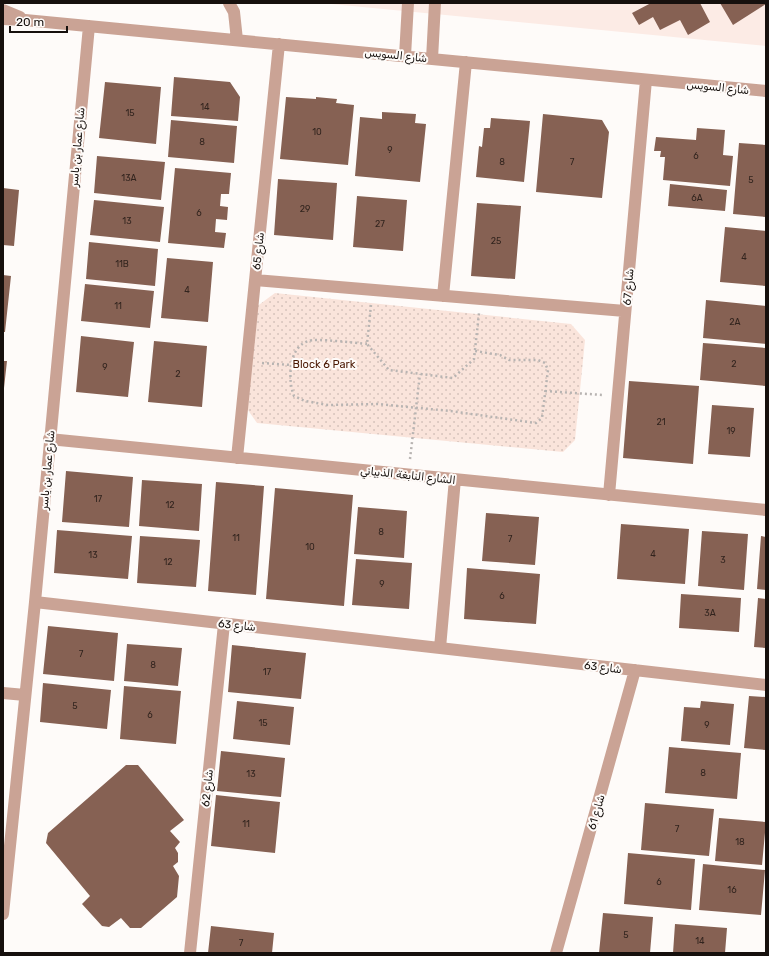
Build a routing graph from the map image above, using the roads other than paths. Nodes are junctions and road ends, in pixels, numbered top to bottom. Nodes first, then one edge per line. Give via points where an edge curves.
1 (229, 3) edge
2 (408, 3) edge
3 (435, 3) edge
4 (3, 10) edge
5 (3, 19) edge
6 (25, 20) junction
7 (89, 26) junction
8 (237, 40) junction
9 (279, 44) junction
10 (405, 56) junction
11 (432, 59) junction
12 (466, 62) junction
13 (646, 80) junction
14 (766, 91) edge
15 (255, 280) junction
16 (443, 296) junction
17 (626, 311) junction
18 (50, 439) junction
19 (237, 458) junction
20 (455, 479) junction
21 (609, 495) junction
22 (766, 510) edge
23 (35, 602) junction
24 (224, 624) junction
25 (440, 648) junction
26 (635, 670) junction
27 (766, 685) edge
28 (3, 693) edge
29 (25, 695) junction
30 (3, 914) edge
31 (190, 953) edge
32 (556, 953) edge

1 - 8 street via 234,12
2 - 10 street
3 - 11 street
4 - 6 street, شارع السويس
5 - 6 street, شارع السويس
6 - 7 street, شارع السويس
7 - 8 street, شارع السويس
7 - 18 street, شارع عمار بن ياسر
8 - 9 street, شارع السويس
9 - 10 street, شارع السويس
9 - 15 street, شارع 65
10 - 11 street, شارع السويس
11 - 12 street, شارع السويس
12 - 13 street, شارع السويس
12 - 16 street
13 - 14 street, شارع السويس
13 - 17 street, شارع 67
15 - 16 street
15 - 19 street, شارع 65
16 - 17 street
17 - 21 street, شارع 67
18 - 19 street, الشارع النابغة الذبياني
18 - 23 street, شارع عمار بن ياسر
19 - 20 street, الشارع النابغة الذبياني
20 - 21 street, الشارع النابغة الذبياني
20 - 25 street
21 - 22 street, الشارع النابغة الذبياني
23 - 24 street, شارع 63
23 - 29 street, شارع عمار بن ياسر
24 - 25 street, شارع 63
24 - 31 street, شارع 62
25 - 26 street, شارع 63
26 - 27 street, شارع 63
26 - 32 street, شارع 61
28 - 29 street
29 - 30 street, شارع عمار بن ياسر

